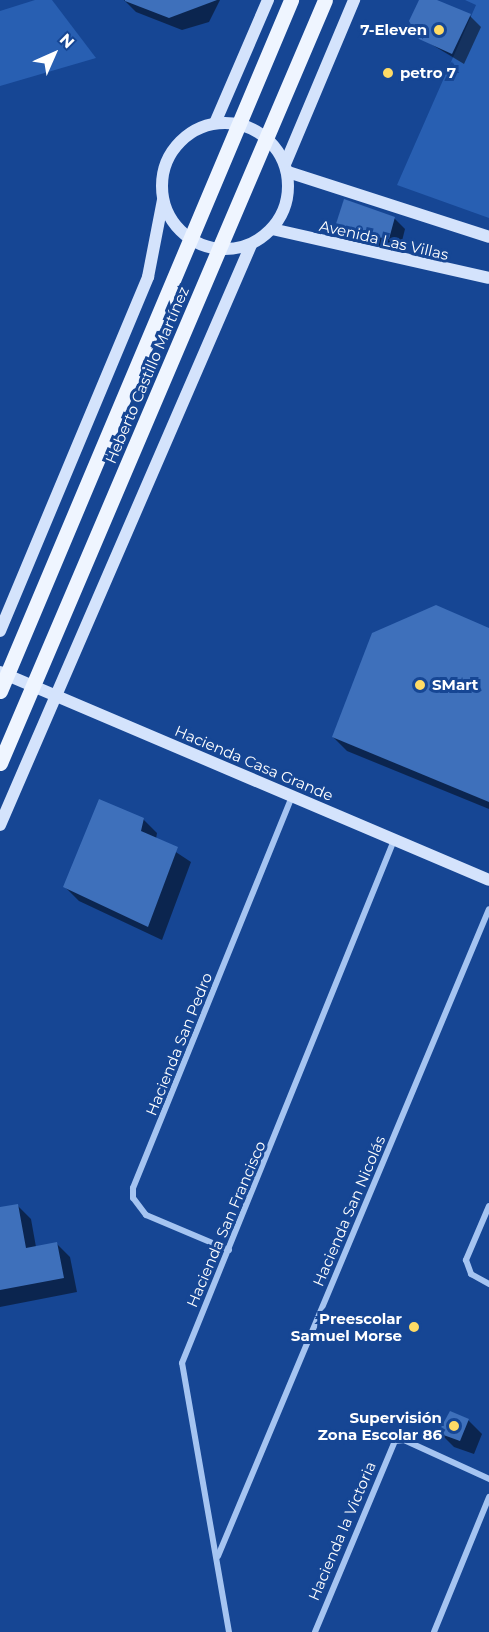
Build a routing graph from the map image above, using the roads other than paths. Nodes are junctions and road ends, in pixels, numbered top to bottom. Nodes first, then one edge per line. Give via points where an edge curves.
1 (268, 0) edge
2 (291, 0) edge
3 (325, 0) edge
4 (354, 0) edge
5 (215, 123) junction
6 (237, 125) junction
7 (268, 139) junction
8 (287, 167) junction
9 (163, 200) junction
10 (272, 229) junction
11 (188, 237) junction
12 (489, 237) edge
13 (250, 245) junction
14 (220, 249) junction
15 (489, 279) edge
16 (0, 631) edge
17 (3, 673) edge
18 (32, 686) junction
19 (0, 691) edge
20 (54, 694) junction
21 (0, 762) edge
22 (292, 796) junction
23 (0, 825) edge
24 (394, 840) junction
25 (489, 880) edge
26 (489, 909) edge
27 (489, 1206) edge
28 (230, 1250) junction
29 (489, 1284) edge
30 (489, 1478) edge
31 (489, 1497) edge
32 (218, 1556) junction
33 (229, 1632) edge
34 (315, 1632) edge
35 (434, 1632) edge

1 - 5 street
2 - 6 main road, Heberto Castillo Martínez
3 - 7 main road, Heberto Castillo Martínez
4 - 8 street
5 - 6 street
5 - 9 street via 190,132 170,155
6 - 7 street
6 - 11 main road, Heberto Castillo Martínez
7 - 8 street
7 - 14 main road, Heberto Castillo Martínez
8 - 10 street via 287,196
8 - 12 street, Avenida Las Villas
9 - 11 street
9 - 16 street via 148,277
10 - 13 street
10 - 15 street, Avenida Las Villas
11 - 14 street
11 - 17 main road, Heberto Castillo Martínez
13 - 14 street
13 - 20 street
14 - 18 main road, Heberto Castillo Martínez
17 - 18 street, Hacienda Casa Grande
17 - 19 main road, Heberto Castillo Martínez
18 - 20 street, Hacienda Casa Grande
18 - 21 main road, Heberto Castillo Martínez
20 - 22 street, Hacienda Casa Grande
20 - 23 street
22 - 24 street, Hacienda Casa Grande
22 - 28 street, Hacienda San Pedro via 133,1188 133,1198 146,1215
24 - 25 street, Hacienda Casa Grande
24 - 28 street, Hacienda San Francisco
26 - 32 street, Hacienda San Nicolás
27 - 29 street via 468,1268
28 - 32 street, Hacienda San Francisco via 182,1363
30 - 34 street, Hacienda la Victoria via 404,1440 395,1441
31 - 35 street
32 - 33 street, Hacienda San Francisco

